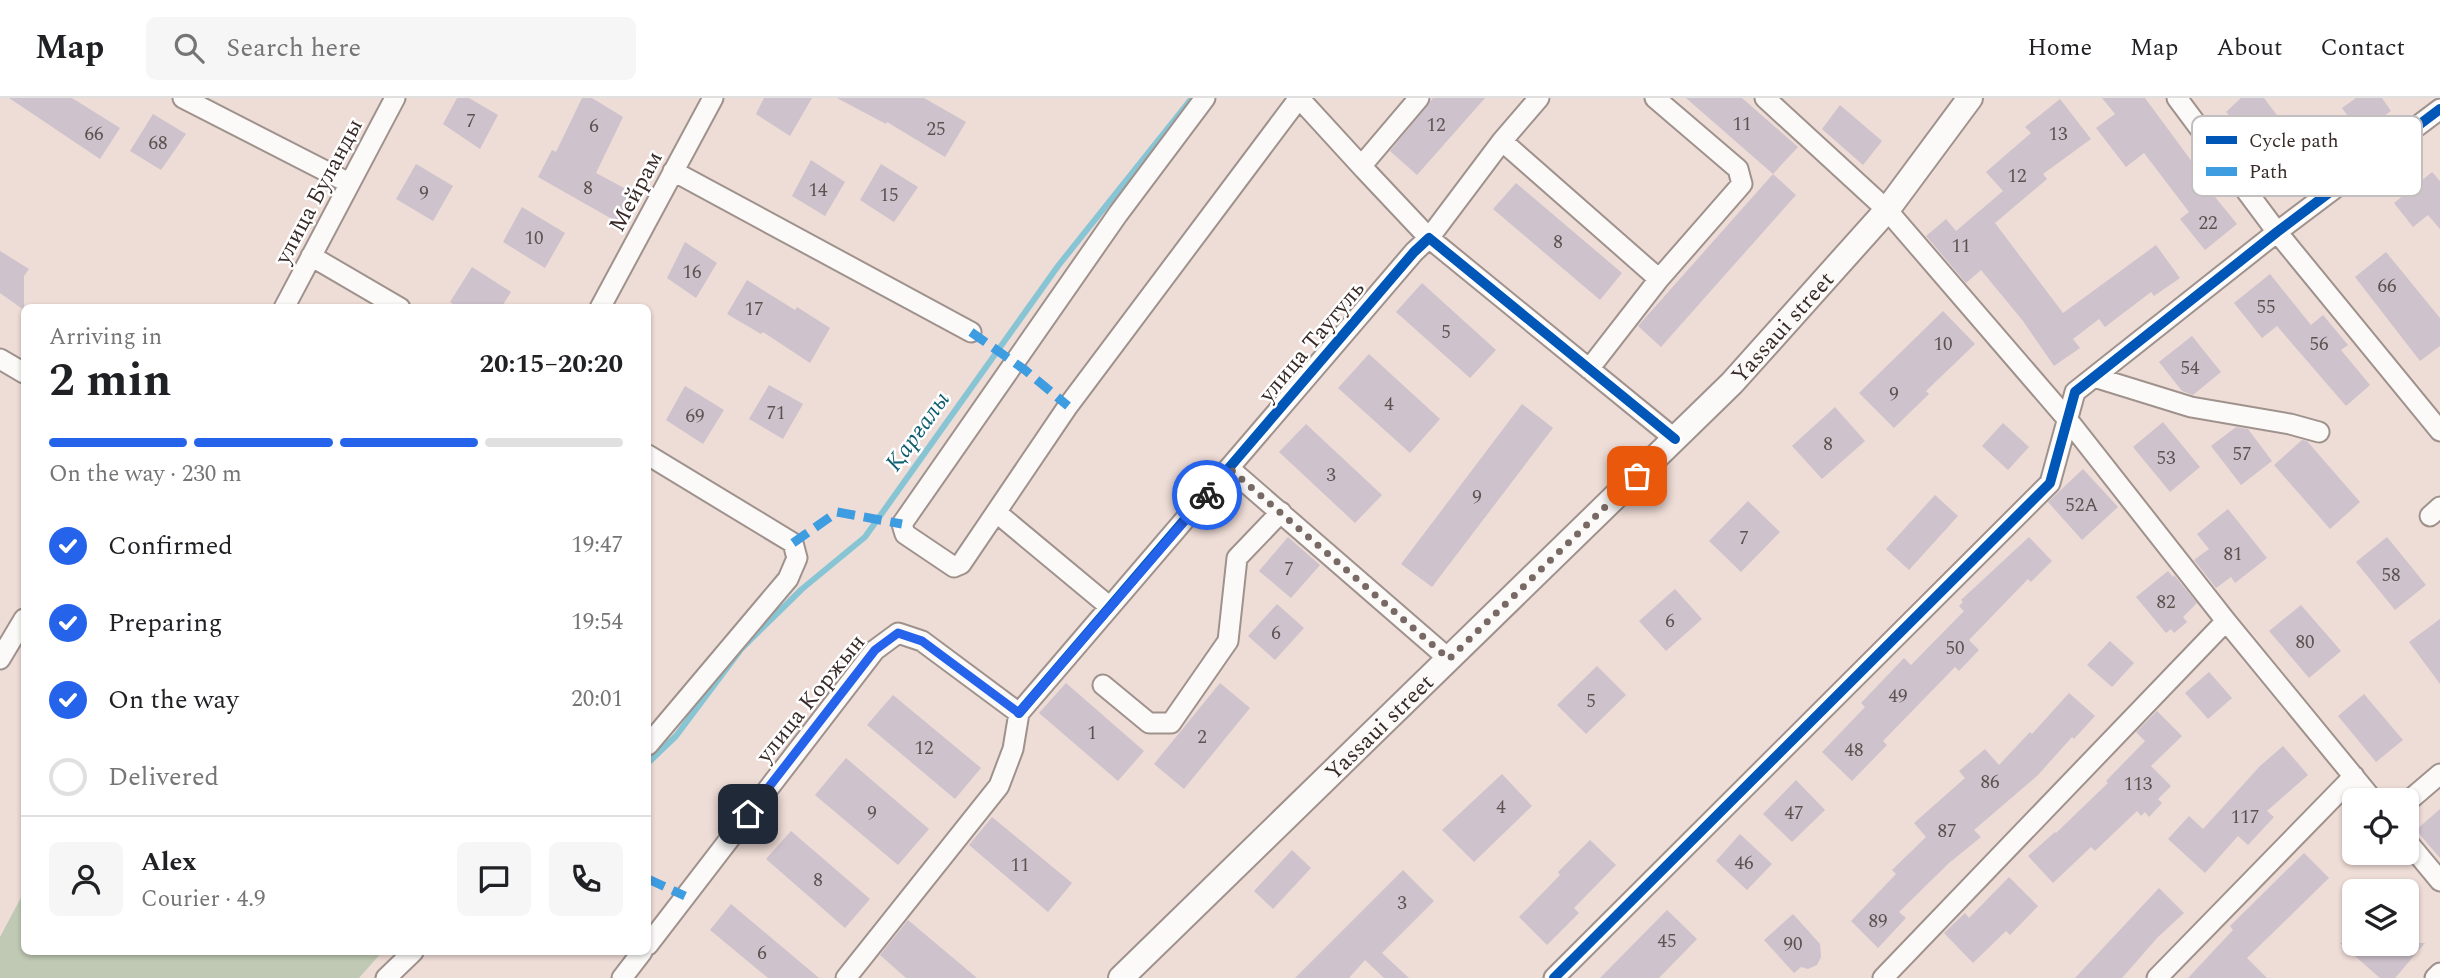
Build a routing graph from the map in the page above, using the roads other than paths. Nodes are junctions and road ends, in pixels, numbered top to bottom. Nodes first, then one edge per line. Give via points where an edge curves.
1 (183, 98) edge
2 (396, 98) edge
3 (713, 98) edge
4 (1205, 98) edge
5 (1299, 98) edge
6 (1419, 98) edge
7 (1539, 98) edge
8 (1655, 98) edge
9 (1765, 98) edge
10 (1970, 98) edge
11 (2177, 98) edge
12 (2440, 109) edge
13 (2192, 118) edge
14 (2422, 123) edge
15 (1502, 141) junction
16 (1364, 169) junction
17 (673, 171) junction
18 (349, 183) junction
19 (2250, 196) edge
20 (2325, 196) edge
21 (1887, 210) junction
22 (2277, 232) junction
23 (1429, 238) junction
24 (311, 256) junction
25 (1659, 279) junction
26 (286, 304) edge
27 (393, 304) edge
28 (602, 304) edge
29 (971, 332) dead end
30 (0, 359) edge
31 (1589, 369) junction
32 (21, 371) edge
33 (2094, 377) junction
34 (2068, 420) junction
35 (2440, 431) edge
36 (2319, 432) dead end
37 (1675, 439) junction
38 (651, 457) edge
39 (1230, 469) junction
40 (1281, 512) junction
41 (997, 513) junction
42 (1110, 607) junction
43 (2226, 621) junction
44 (21, 624) edge
45 (0, 659) edge
46 (1449, 659) junction
47 (1103, 685) dead end
48 (1019, 713) junction
49 (651, 741) edge
50 (2440, 774) edge
51 (2354, 776) junction
52 (2364, 788) edge
53 (2419, 792) edge
54 (2419, 856) edge
55 (2440, 881) edge
56 (651, 941) edge
57 (410, 955) edge
58 (640, 955) edge
59 (2440, 973) edge
60 (386, 978) edge
61 (622, 978) edge
62 (846, 978) edge
63 (1121, 978) edge
64 (1554, 978) edge
65 (1882, 978) edge
66 (2157, 978) edge
67 (2435, 978) edge

1 - 18 street
2 - 18 street, улица Буланды
3 - 17 street, Мейрам
4 - 41 street via 1110,225 902,524 905,534 954,567 961,564
5 - 16 street
5 - 41 street via 1068,405
6 - 16 street via 1363,164
7 - 15 street, улица Таугуль
8 - 25 street via 1738,169 1742,184
9 - 21 street
10 - 21 main road, Yassaui street
11 - 13 street
12 - 14 street
15 - 23 street, улица Таугуль
15 - 25 street
16 - 23 street
17 - 28 street, Мейрам
17 - 29 street
18 - 24 street, улица Буланды
19 - 22 street
20 - 22 street
21 - 34 street
21 - 37 main road, Yassaui street via 1732,383
22 - 33 street
22 - 35 street
23 - 31 street
23 - 39 street, улица Таугуль
24 - 26 street, улица Буланды
24 - 27 street
25 - 31 street
30 - 32 street
31 - 37 street
33 - 34 street via 2075,392
33 - 36 street via 2191,407
34 - 43 street
34 - 64 street via 2050,483
37 - 46 main road, Yassaui street
38 - 49 street via 793,543 797,558 788,579
39 - 40 street
39 - 42 street, улица Таугуль
40 - 46 street
40 - 47 street via 1237,558 1228,641 1171,723 1149,723
41 - 42 street
42 - 48 street, улица Таугуль
43 - 51 street
43 - 65 street
44 - 45 street
46 - 63 main road, Yassaui street
48 - 56 street, улица Коржын via 922,641 898,633 875,650
48 - 62 street via 1013,750 999,786
50 - 53 street
51 - 52 street
51 - 66 street
54 - 55 street
57 - 60 street
58 - 61 street
59 - 67 street

